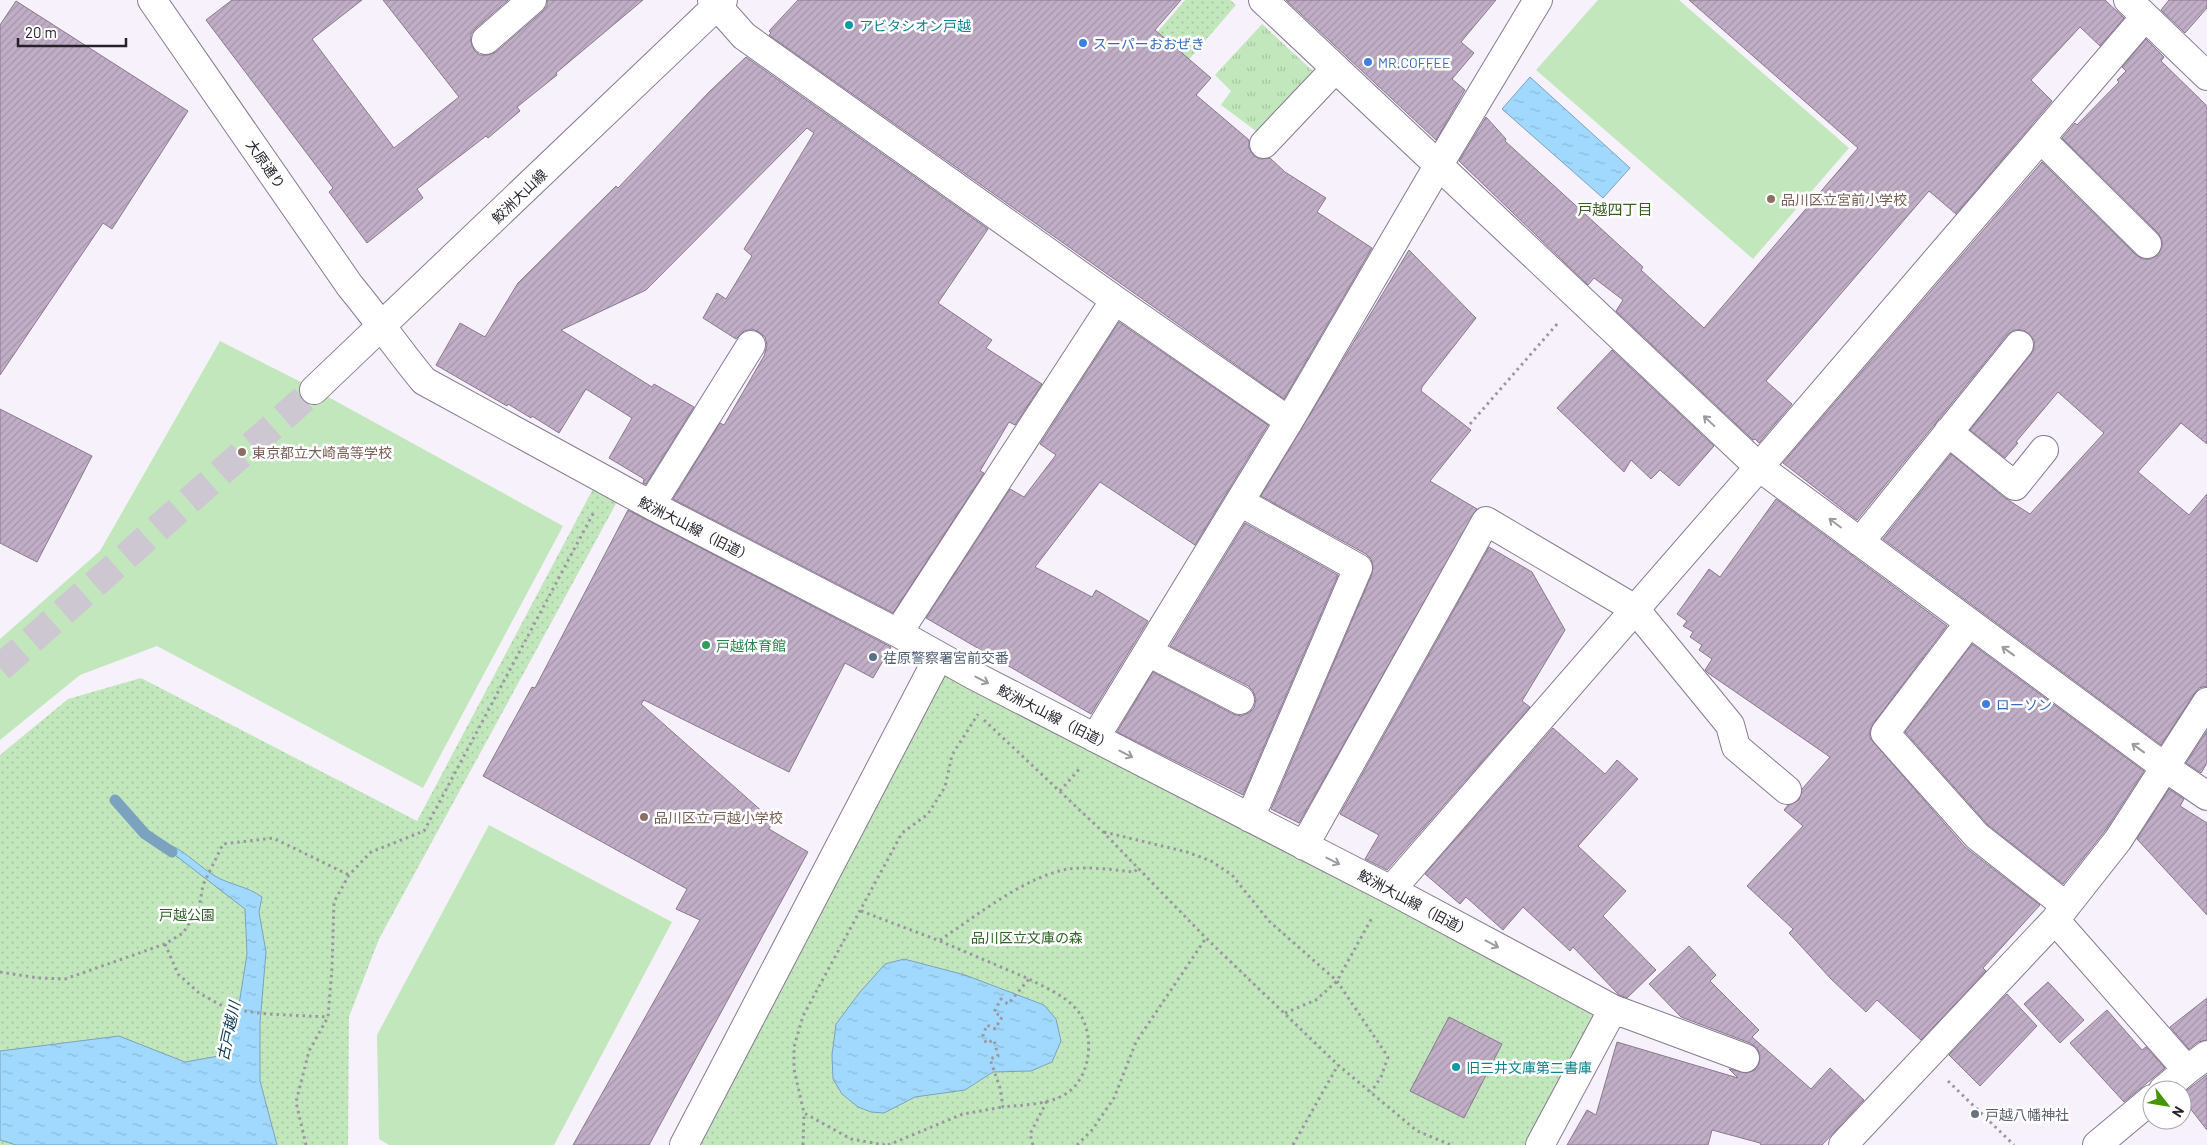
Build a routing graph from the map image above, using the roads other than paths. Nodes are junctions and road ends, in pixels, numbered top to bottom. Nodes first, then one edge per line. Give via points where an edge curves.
1 (152, 0) edge
2 (532, 0) edge
3 (1538, 0) edge
4 (717, 2) edge
5 (1276, 4) edge
6 (2136, 8) edge
7 (486, 40) dead end
8 (1335, 69) junction
9 (2207, 76) edge
10 (2041, 139) junction
11 (1264, 144) dead end
12 (1438, 166) junction
13 (2147, 244) dead end
14 (1115, 300) junction
15 (383, 326) junction
16 (2019, 345) dead end
17 (751, 346) dead end
18 (314, 390) tunnel mouth
19 (1289, 421) junction
20 (1948, 432) junction
21 (2044, 450) dead end
22 (1759, 467) junction
23 (1240, 502) junction
24 (651, 505) junction
25 (1860, 542) junction
26 (1635, 609) junction
27 (1969, 623) junction
28 (898, 633) junction
29 (1148, 652) junction
30 (939, 656) junction
31 (1240, 700) dead end
32 (2207, 702) edge
33 (1095, 738) junction
34 (2166, 768) junction
35 (1788, 790) dead end
36 (2207, 796) edge
37 (1250, 818) junction
38 (1304, 846) junction
39 (1391, 890) junction
40 (2060, 913) junction
41 (1612, 1009) junction
42 (1745, 1058) dead end
43 (2197, 1063) edge
44 (2176, 1080) edge
45 (2142, 1107) edge
46 (1848, 1144) edge
47 (684, 1145) edge
48 (1540, 1145) edge
49 (2097, 1145) edge

1 - 15 street, 大原通り via 350,286
2 - 7 street
3 - 12 street
4 - 14 street via 744,36
4 - 15 street, 鮫洲大山線
5 - 8 street
6 - 9 street
6 - 10 street
8 - 11 street
8 - 12 street
10 - 13 street
10 - 22 street
12 - 19 street
22 -> 12 street
14 - 19 street
14 - 28 street
15 - 18 street, 鮫洲大山線
15 - 24 street, 鮫洲大山線（旧道） via 424,381
16 - 20 street
17 - 24 street
19 - 23 street
20 - 21 street via 2015,486
20 - 25 street
25 -> 22 street
22 - 26 street
23 - 29 street
23 - 37 street via 1358,568
24 - 28 street, 鮫洲大山線（旧道）
25 - 27 street
26 - 35 street via 1730,725 1736,747
26 - 38 street via 1486,521
26 - 39 street
34 -> 27 street
27 - 40 street via 1885,733 1977,836
28 - 30 street, 鮫洲大山線（旧道）
29 - 31 street
29 - 33 street
30 -> 33 street, 鮫洲大山線（旧道）
30 - 47 street
32 - 34 street
33 -> 37 street, 鮫洲大山線（旧道）
34 - 36 street
34 - 40 street via 2118,840
37 - 38 street, 鮫洲大山線（旧道）
38 -> 39 street, 鮫洲大山線（旧道）
39 -> 41 street, 鮫洲大山線（旧道）
40 - 43 street
40 - 46 street
41 - 42 street, 鮫洲大山線（旧道）
41 - 48 street
43 - 44 street
45 - 49 street

